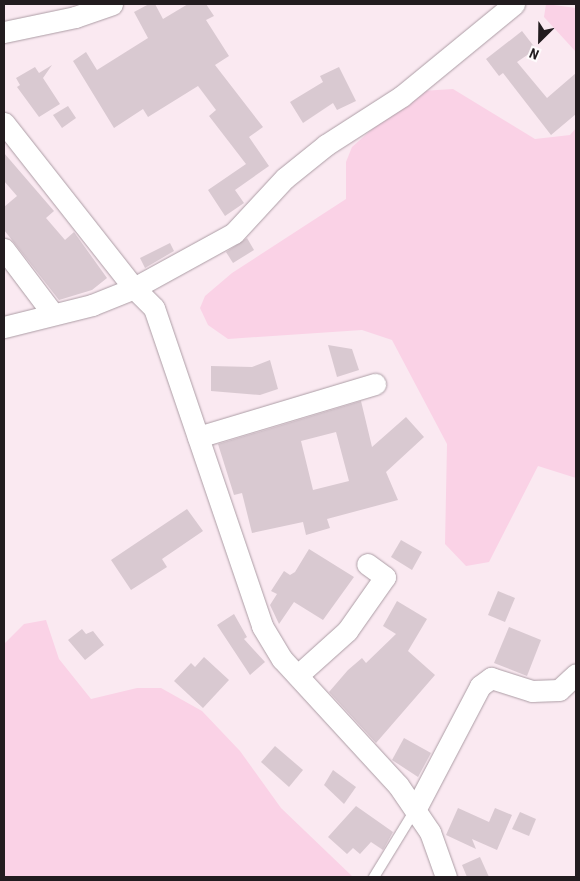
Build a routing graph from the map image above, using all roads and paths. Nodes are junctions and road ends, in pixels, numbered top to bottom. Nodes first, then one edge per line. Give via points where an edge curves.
1 (112, 4) edge
2 (514, 4) edge
3 (4, 32) edge
4 (5, 126) edge
5 (4, 249) edge
6 (134, 288) junction
7 (53, 314) junction
8 (4, 327) edge
9 (375, 384) dead end
10 (198, 437) junction
11 (367, 564) dead end
12 (298, 675) junction
13 (573, 683) edge
14 (415, 810) junction
15 (374, 877) edge
16 (446, 877) edge

1 - 3 street via 75,17
2 - 6 street via 402,96 326,145 285,178 234,233
4 - 6 street
5 - 7 street
6 - 7 street via 92,305
6 - 10 street via 154,308
7 - 8 street
9 - 10 street
10 - 12 street via 262,626 282,659
11 - 12 street via 385,577 347,631
12 - 14 street via 398,785
13 - 14 street via 559,690 532,691 491,678 480,686
14 - 15 lane
14 - 16 street via 430,832

